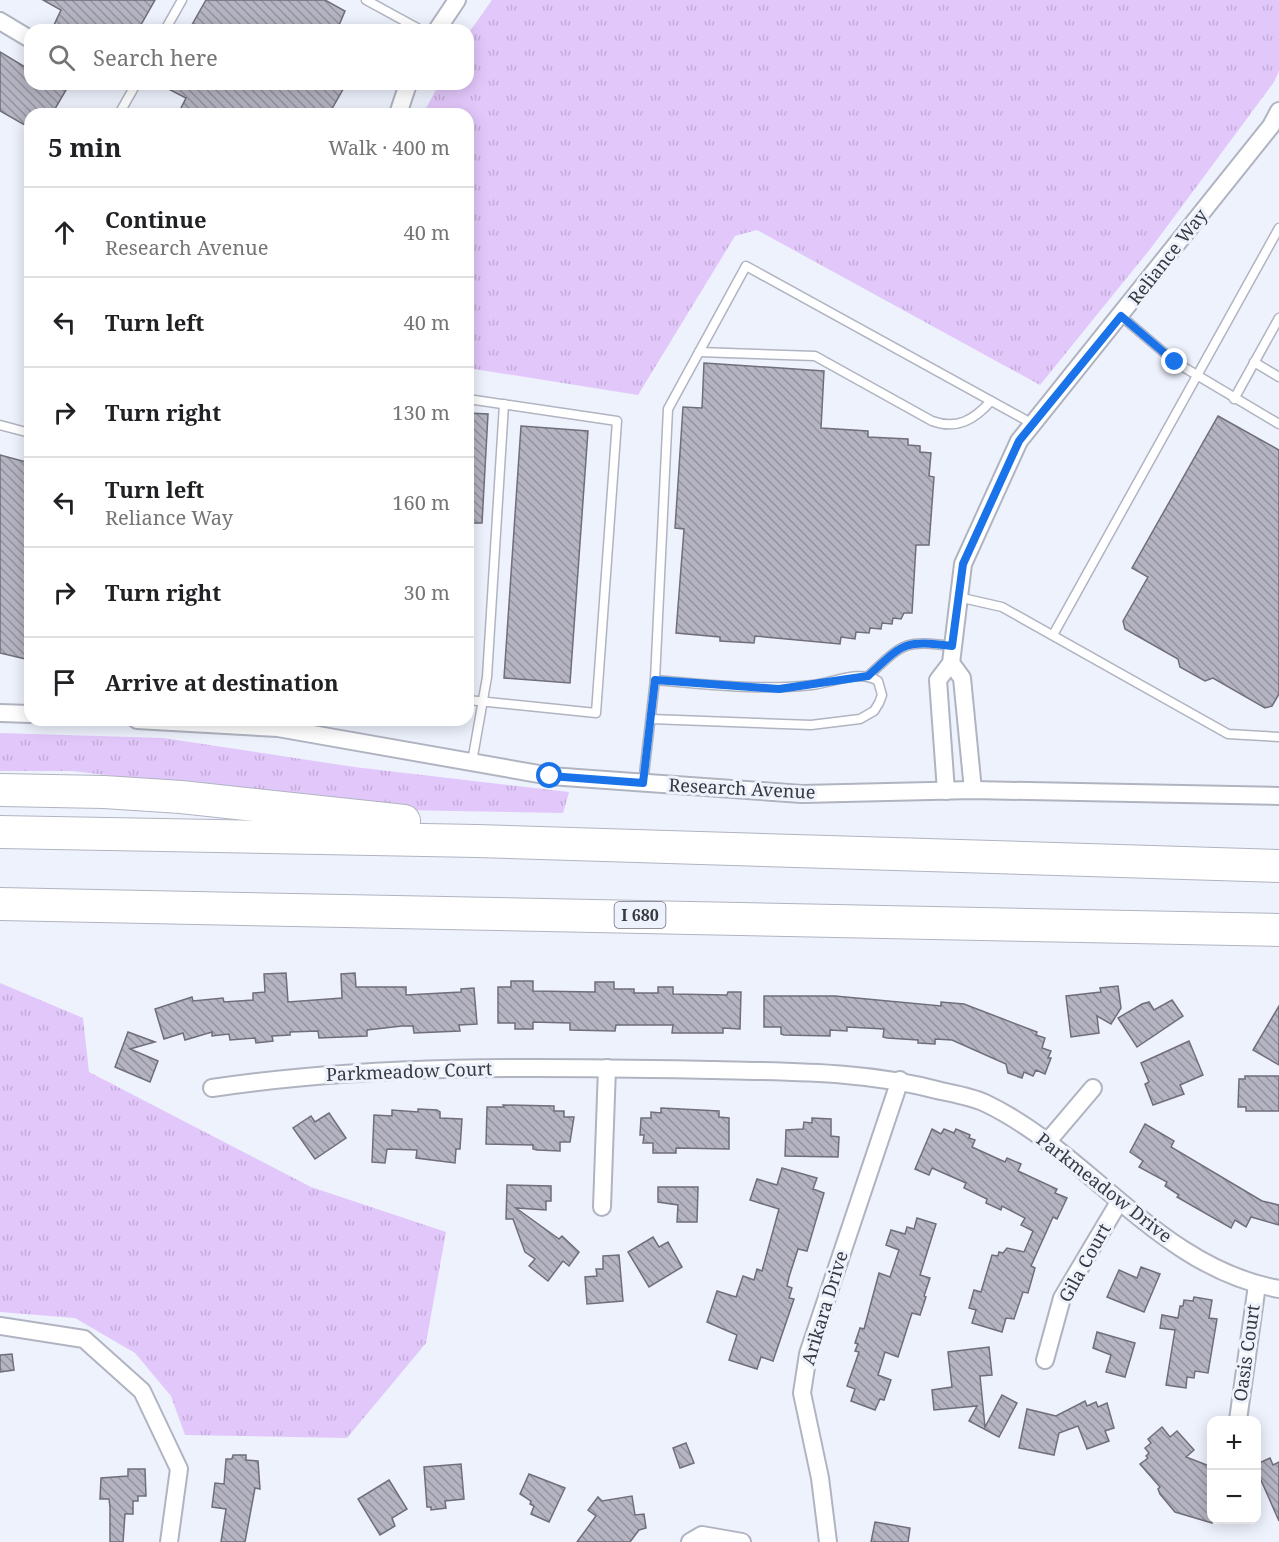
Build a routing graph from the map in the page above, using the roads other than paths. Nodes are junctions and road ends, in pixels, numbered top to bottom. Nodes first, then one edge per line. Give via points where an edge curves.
1 (182, 0) edge
2 (366, 0) edge
3 (455, 1) edge
4 (0, 21) edge
5 (168, 24) edge
6 (410, 24) edge
7 (441, 24) edge
8 (24, 35) edge
9 (133, 90) edge
10 (406, 90) edge
11 (122, 108) edge
12 (400, 108) edge
13 (1279, 111) edge
14 (1279, 228) edge
15 (1121, 316) junction
16 (1279, 318) edge
17 (699, 352) junction
18 (1254, 362) junction
19 (1196, 376) junction
20 (1279, 377) edge
21 (1234, 399) junction
22 (474, 400) edge
23 (991, 401) junction
24 (504, 404) junction
25 (1033, 424) junction
26 (1279, 424) edge
27 (0, 425) edge
28 (24, 431) edge
29 (958, 597) junction
30 (1053, 635) junction
31 (951, 655) junction
32 (868, 676) junction
33 (655, 680) junction
34 (474, 701) edge
35 (483, 702) junction
36 (0, 712) edge
37 (24, 714) edge
38 (651, 719) junction
39 (288, 726) edge
40 (1279, 737) edge
41 (472, 762) junction
42 (643, 783) junction
43 (0, 790) edge
44 (973, 790) junction
45 (946, 791) junction
46 (1279, 796) edge
47 (0, 832) edge
48 (477, 841) junction
49 (1279, 866) edge
50 (0, 904) edge
51 (149, 907) junction
52 (0, 915) edge
53 (1279, 930) edge
54 (607, 1068) junction
55 (900, 1080) junction
56 (1093, 1088) dead end
57 (213, 1089) dead end
58 (1048, 1141) junction
59 (1119, 1202) junction
60 (602, 1207) dead end
61 (1257, 1285) junction
62 (1279, 1290) edge
63 (0, 1326) edge
64 (1045, 1360) dead end
65 (1239, 1416) edge
66 (169, 1542) edge
67 (690, 1542) edge
68 (742, 1542) edge
69 (828, 1542) edge

1 - 5 lane
2 - 6 lane
3 - 7 street
4 - 8 street
9 - 11 lane
10 - 12 street
13 - 15 street, Reliance Way
14 - 19 lane
15 - 19 lane
15 - 25 street, Reliance Way
16 - 18 lane
17 - 23 lane via 815,356 945,426 977,416
17 - 23 lane via 746,266
17 - 33 lane via 668,410
18 - 20 lane
18 - 21 lane
19 - 21 lane
19 - 30 lane
21 - 26 lane
22 - 24 lane
23 - 25 lane
24 - 35 lane
24 - 35 lane via 617,421 596,713
25 - 29 street, Reliance Way via 1019,441 963,564
27 - 28 lane
29 - 30 lane via 1002,607
29 - 31 street, Reliance Way
30 - 40 lane via 1228,734
31 - 32 lane via 912,642
31 - 44 street via 962,678
31 - 45 street, Reliance Way via 938,680
32 - 33 lane via 779,689
32 - 38 lane via 878,681 882,695 874,711 860,718 811,725
33 - 38 lane
34 - 35 lane
35 - 41 lane
36 - 37 street
38 - 42 lane
39 - 41 street, Research Avenue
41 - 42 street, Research Avenue via 550,776
42 - 45 street, Research Avenue via 802,794
43 - 48 highway via 181,797 410,822 442,827
44 - 45 street, Research Avenue
44 - 46 street, Research Avenue
47 - 48 highway
48 - 49 highway
50 - 51 highway, I 680
51 - 52 highway
51 - 53 highway, I 680
54 - 55 street, Parkmeadow Drive via 829,1072
54 - 57 street, Parkmeadow Court via 434,1069 293,1076
54 - 60 street
55 - 58 street, Parkmeadow Drive via 983,1102
55 - 69 street, Arikara Drive via 808,1354 802,1393 820,1478
56 - 58 street
58 - 59 street, Parkmeadow Drive
59 - 61 street, Parkmeadow Drive via 1187,1253
59 - 64 street, Gila Court via 1062,1298
61 - 62 street, Parkmeadow Drive
61 - 65 street, Oasis Court
63 - 66 street via 84,1339 142,1391 179,1469
67 - 68 street via 702,1535

